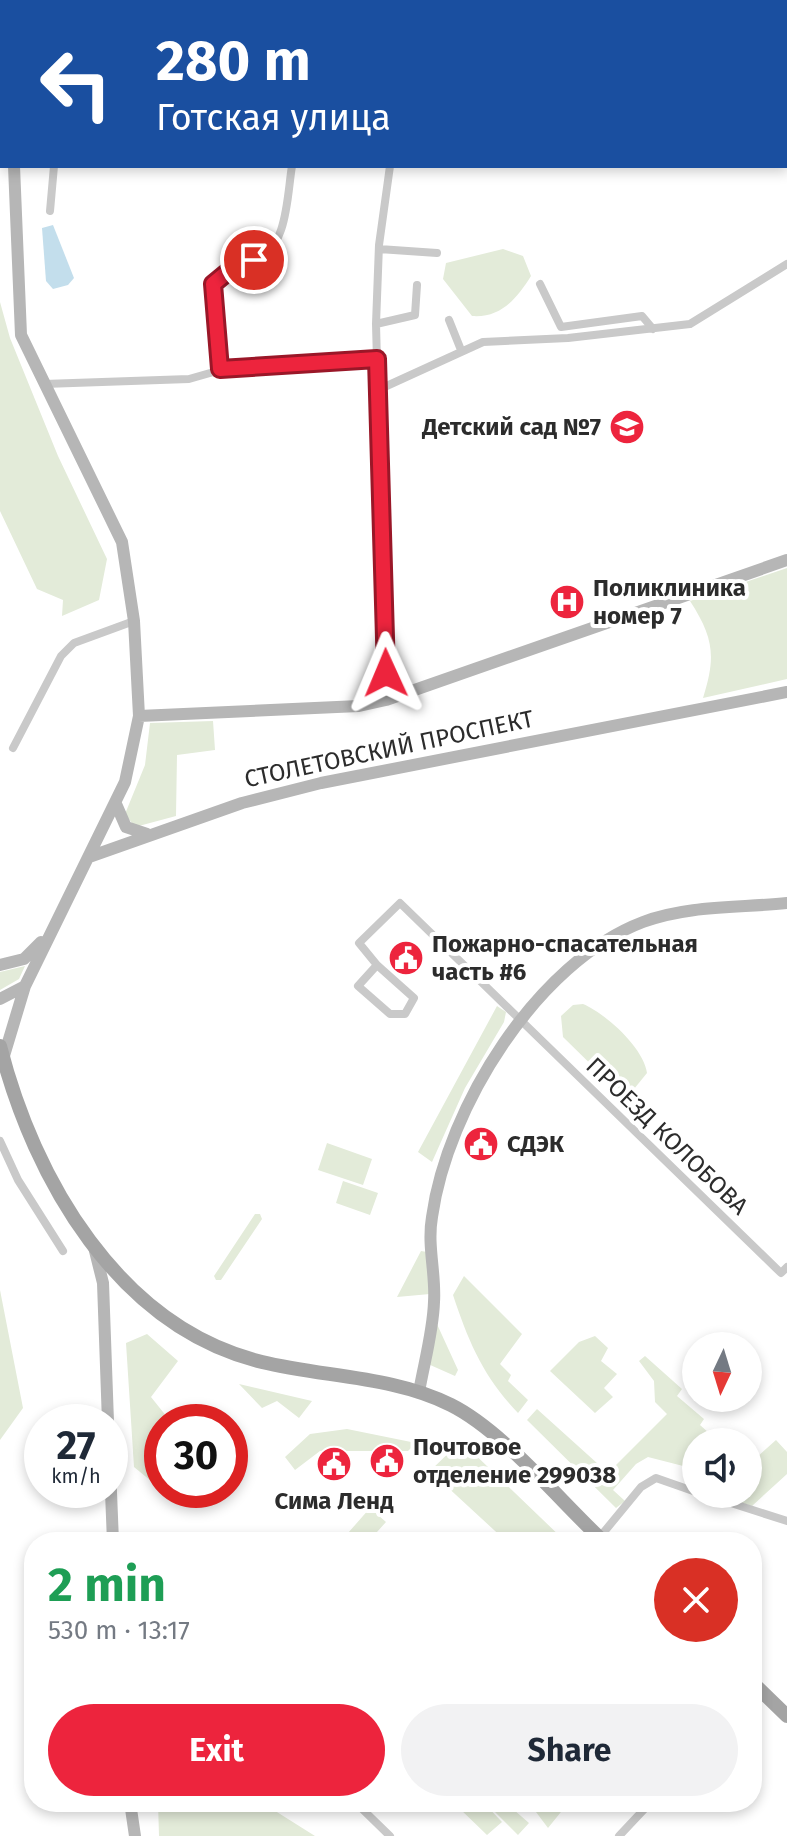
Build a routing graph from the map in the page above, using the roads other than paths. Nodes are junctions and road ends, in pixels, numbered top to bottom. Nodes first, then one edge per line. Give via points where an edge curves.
1 (14, 168) edge
2 (54, 168) edge
3 (292, 168) edge
4 (390, 168) edge
5 (50, 211) dead end
6 (379, 249) junction
7 (437, 253) dead end
8 (787, 264) edge
9 (540, 284) dead end
10 (417, 285) dead end
11 (449, 320) dead end
12 (376, 324) junction
13 (653, 329) junction
14 (461, 350) junction
15 (377, 359) junction
16 (220, 369) junction
17 (43, 384) junction
18 (380, 389) junction
19 (787, 560) edge
20 (134, 621) junction
21 (787, 692) edge
22 (386, 700) junction
23 (139, 716) junction
24 (13, 748) dead end
25 (116, 804) junction
26 (147, 834) junction
27 (101, 835) junction
28 (89, 857) junction
29 (787, 903) edge
30 (50, 930) junction
31 (0, 965) edge
32 (377, 965) junction
33 (25, 986) junction
34 (0, 999) edge
35 (521, 1021) junction
36 (2, 1052) edge
37 (0, 1141) edge
38 (93, 1244) junction
39 (63, 1251) dead end
40 (112, 1265) junction
41 (787, 1267) edge
42 (103, 1289) junction
43 (139, 1293) junction
44 (419, 1392) junction
45 (107, 1404) edge
46 (682, 1487) edge
47 (112, 1508) edge
48 (747, 1508) edge
49 (787, 1521) edge
50 (113, 1532) edge
51 (593, 1532) edge
52 (606, 1532) edge
53 (762, 1692) edge
54 (787, 1716) edge
55 (131, 1812) edge
56 (365, 1812) edge
57 (642, 1812) edge
58 (135, 1836) edge
59 (390, 1836) edge
60 (619, 1836) edge

1 - 17 main road via 21,335
2 - 5 street
3 - 16 street via 274,246 254,260 241,261 213,284
4 - 6 street
6 - 7 street
6 - 12 street
8 - 13 street via 690,324
9 - 13 street via 561,327 642,316
10 - 12 street via 415,315
11 - 14 street
12 - 15 street
13 - 14 street via 483,342
14 - 18 street
15 - 16 street
15 - 18 street
16 - 17 street via 189,379
17 - 20 main road via 117,529
18 - 22 street
19 - 22 main road
20 - 23 main road
20 - 24 street via 74,643 61,656
21 - 26 main road, СТОЛЕТОВСКИЙ ПРОСПЕКТ via 321,783
22 - 23 main road via 359,706
23 - 25 main road via 132,759
25 - 26 main road via 126,827
25 - 27 main road
26 - 27 main road
26 - 28 main road, СТОЛЕТОВСКИЙ ПРОСПЕКТ
27 - 28 main road
28 - 30 main road
29 - 35 main road via 670,913 641,922 578,959
30 - 31 main road via 24,959
30 - 33 main road
32 - 32 street via 414,998 405,1014 390,1014 358,986
32 - 35 street via 359,943 400,903
33 - 34 main road
33 - 36 main road
35 - 41 street, ПРОЕЗД КОЛОБОВА via 781,1273
35 - 44 main road via 470,1098 435,1200 430,1240 434,1304
36 - 38 main road via 18,1108 49,1178
37 - 39 street
38 - 40 main road
38 - 42 main road
40 - 42 main road
40 - 43 main road
42 - 43 main road via 114,1284
42 - 45 main road
43 - 44 main road via 189,1334 232,1354
44 - 51 main road via 479,1422
46 - 52 street via 656,1478 641,1487
47 - 50 main road
48 - 49 street
53 - 54 main road
55 - 58 main road
56 - 59 street
57 - 60 street

